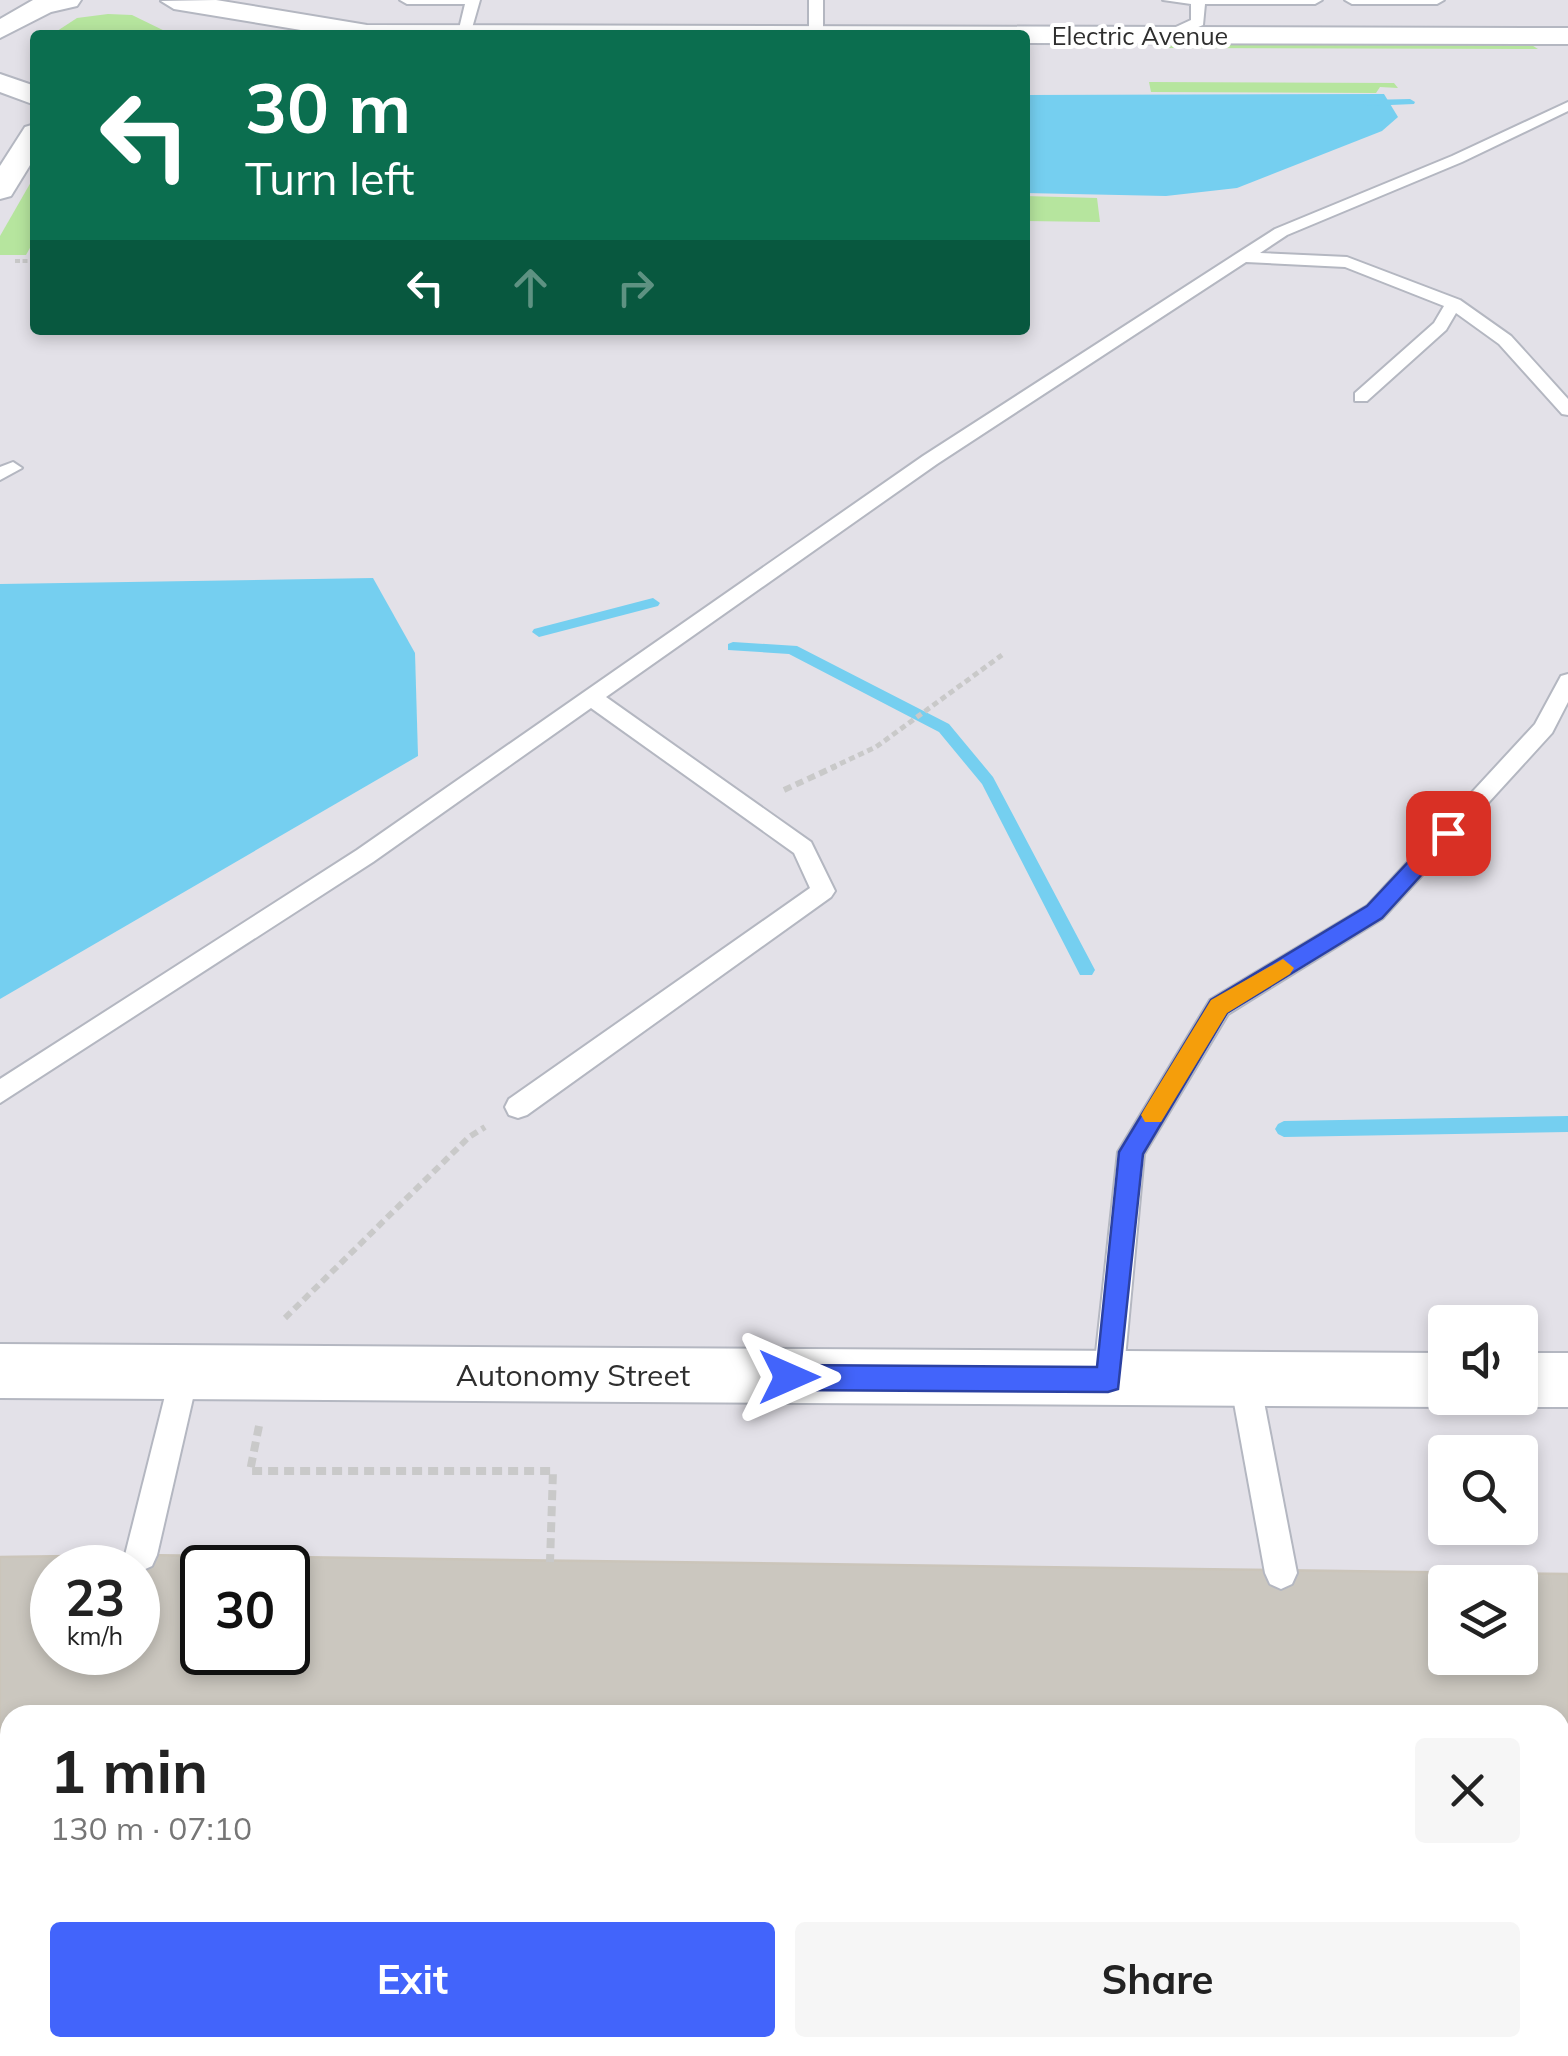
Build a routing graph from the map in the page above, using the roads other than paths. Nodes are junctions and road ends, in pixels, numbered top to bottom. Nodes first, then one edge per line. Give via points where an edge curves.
1 (172, 0) edge
2 (408, 0) edge
3 (816, 0) edge
4 (1170, 0) edge
5 (1198, 0) edge
6 (1315, 0) edge
7 (1352, 0) edge
8 (1438, 0) edge
9 (52, 2) edge
10 (3, 24) edge
11 (221, 30) edge
12 (337, 30) edge
13 (466, 30) edge
14 (816, 30) edge
15 (1030, 35) edge
16 (1170, 35) junction
17 (1568, 36) edge
18 (1568, 61) edge
19 (1030, 62) edge
20 (0, 82) edge
21 (30, 94) edge
22 (1568, 106) edge
23 (30, 141) edge
24 (0, 190) edge
25 (1242, 257) junction
26 (1454, 304) junction
27 (1361, 398) dead end
28 (1568, 410) edge
29 (1568, 681) edge
30 (591, 698) junction
31 (0, 1092) edge
32 (518, 1107) dead end
33 (0, 1371) edge
34 (185, 1372) junction
35 (1108, 1380) junction
36 (1428, 1380) edge
37 (1538, 1380) edge
38 (1568, 1380) edge
39 (1245, 1381) junction
40 (143, 1545) edge
41 (1281, 1573) dead end

1 - 11 street
1 - 12 street, Electric Avenue
2 - 13 lane via 473,0
3 - 14 lane
4 - 5 lane
5 - 6 lane
5 - 16 lane via 1198,22
7 - 8 lane
9 - 10 street
15 - 16 street, Electric Avenue
16 - 17 street, Electric Avenue
18 - 19 street, Electric Avenue
20 - 21 street
22 - 25 lane via 1280,232
23 - 24 street
25 - 26 lane via 1347,262
25 - 30 lane via 930,460
26 - 27 lane via 1440,326
26 - 28 lane via 1505,340
29 - 35 lane via 1544,728 1375,912 1219,1007 1131,1152
30 - 31 lane via 365,856
30 - 32 lane via 803,848 823,891
33 - 34 street, Autonomy Street
34 - 35 street, Autonomy Street
34 - 40 lane
35 - 39 street, Autonomy Street
36 - 39 street, Autonomy Street
37 - 38 street
39 - 41 lane

